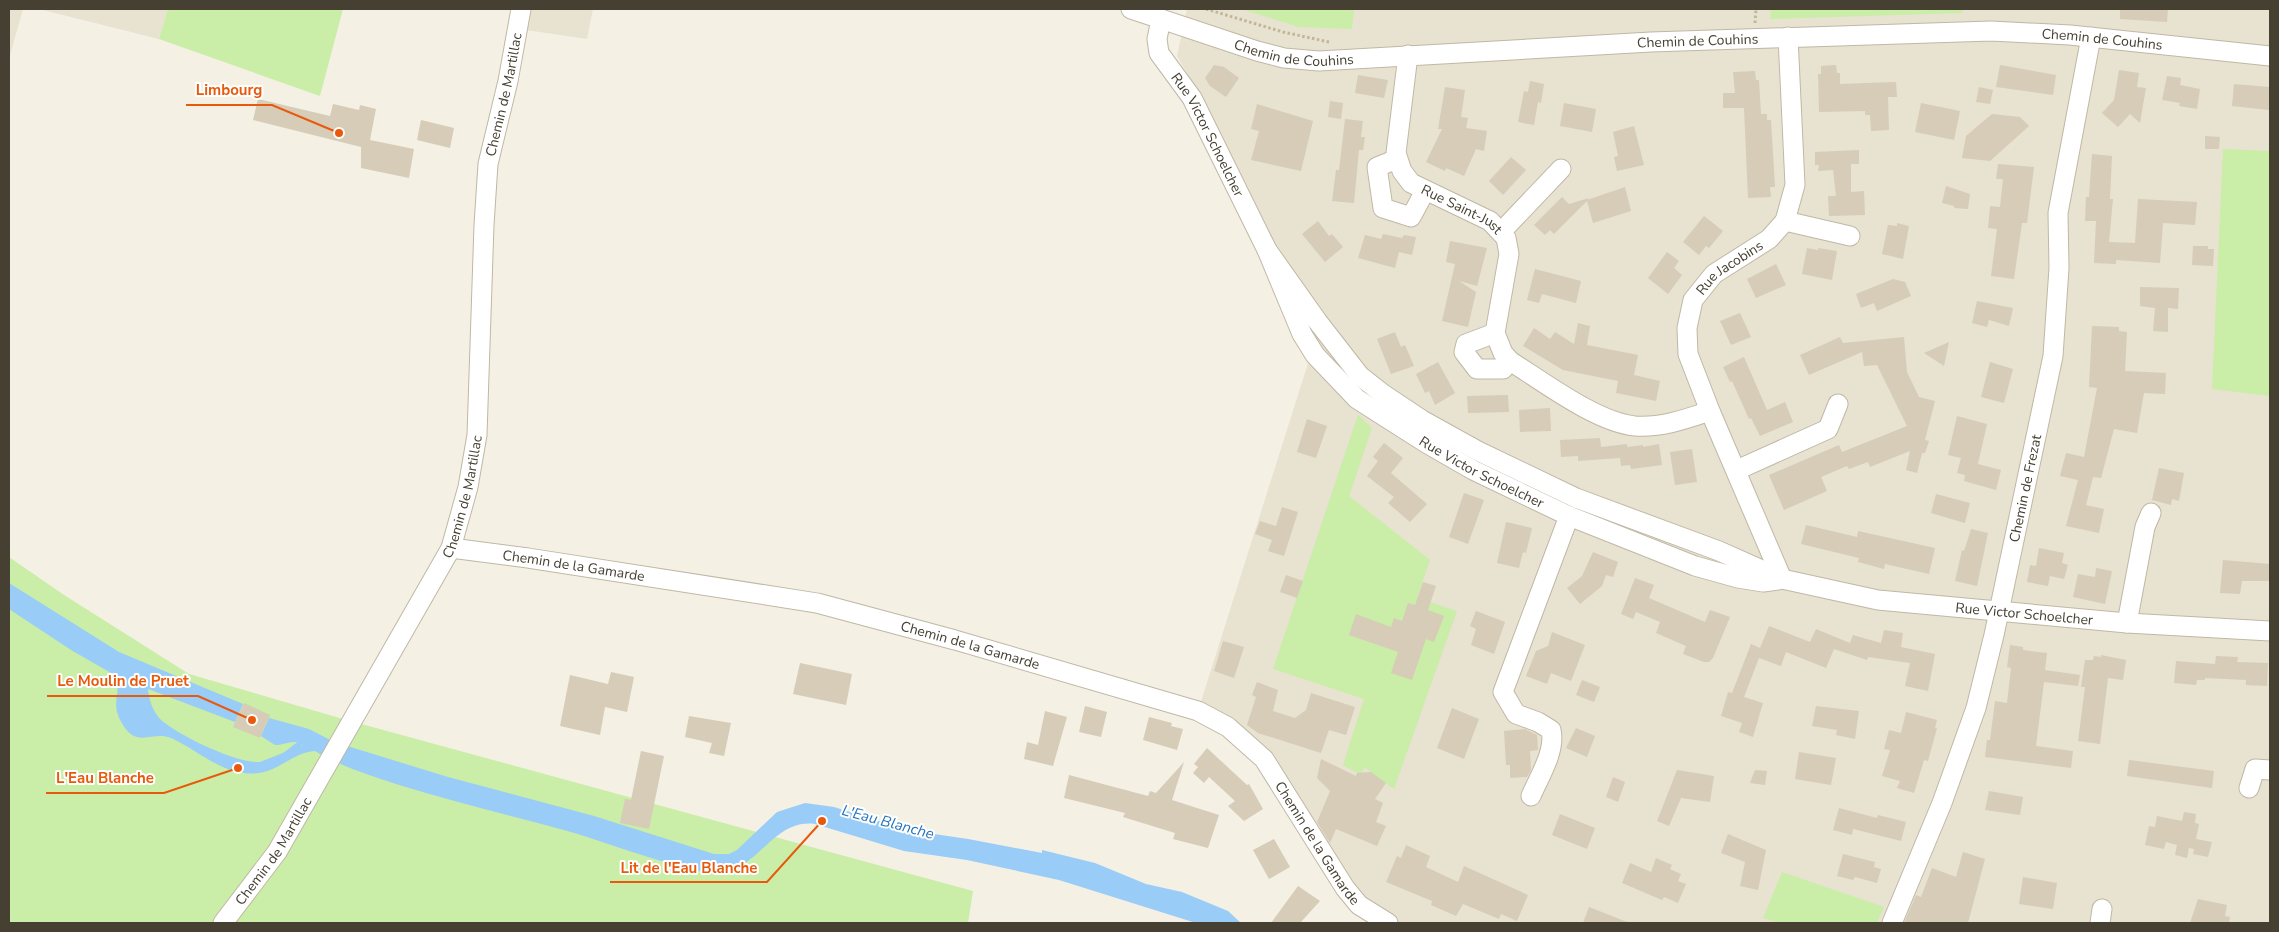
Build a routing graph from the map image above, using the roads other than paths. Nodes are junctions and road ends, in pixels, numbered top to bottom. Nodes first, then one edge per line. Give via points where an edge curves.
1 (521, 9) edge
2 (1131, 9) edge
3 (1161, 19) junction
4 (1788, 37) junction
5 (2091, 37) junction
6 (1408, 54) junction
7 (2270, 56) edge
8 (1397, 159) junction
9 (1561, 169) dead end
10 (1424, 191) junction
11 (1786, 221) junction
12 (1502, 231) junction
13 (1850, 236) dead end
14 (1266, 250) junction
15 (1495, 333) junction
16 (1510, 361) junction
17 (1838, 404) dead end
18 (1710, 411) junction
19 (1736, 470) junction
20 (2151, 513) dead end
21 (1569, 516) junction
22 (451, 548) junction
23 (1782, 579) junction
24 (1998, 612) junction
25 (2127, 623) junction
26 (2270, 631) edge
27 (2270, 770) edge
28 (2249, 788) dead end
29 (1531, 796) dead end
30 (222, 923) edge
31 (1388, 923) edge
32 (1892, 923) edge

1 - 22 street, Chemin de Martillac via 488,164 477,435 468,487
2 - 3 street, Chemin de Couhins
3 - 6 street, Chemin de Couhins via 1256,51 1298,60
3 - 14 street, Rue Victor Schoelcher via 1157,40 1159,52 1192,98
4 - 5 street, Chemin de Couhins via 1991,31
4 - 6 street, Chemin de Couhins
4 - 11 street, Rue Jacobins via 1795,185
5 - 7 street, Chemin de Couhins
5 - 24 street, Chemin de Frezat via 2058,213 2059,268 2053,356
6 - 8 street
8 - 10 street, Rue Saint-Just via 1405,177
8 - 10 street via 1377,166 1382,208 1411,217
9 - 12 street
10 - 12 street, Rue Saint-Just via 1490,221
11 - 13 street
11 - 18 street, Rue Jacobins via 1769,239 1714,274 1694,300 1686,328 1688,354
12 - 15 street, Rue Saint-Just via 1509,254
14 - 21 street, Rue Victor Schoelcher via 1302,334 1315,355 1357,399 1465,465
14 - 23 street, Rue Victor Schoelcher via 1360,376 1422,420 1576,498 1719,551
15 - 16 street
15 - 16 street via 1466,344 1464,352 1477,369 1503,369
16 - 18 street via 1601,416 1618,422 1636,426 1656,425
17 - 19 street via 1828,428
18 - 19 street, Rue Jacobins
19 - 23 street, Rue Jacobins
20 - 25 street via 2145,527
21 - 23 street, Rue Victor Schoelcher via 1643,546 1738,578 1763,582
21 - 29 street via 1503,692 1516,714 1551,730 1553,739 1549,753
22 - 30 street, Chemin de Martillac via 278,852
22 - 31 street, Chemin de la Gamarde via 817,603 1198,711 1228,727 1264,759 1345,888 1359,905
23 - 24 street, Rue Victor Schoelcher via 1878,600
24 - 25 street, Rue Victor Schoelcher
24 - 32 street, Chemin de Frezat via 1976,708 1942,804
25 - 26 street, Rue Victor Schoelcher
27 - 28 street via 2255,769

